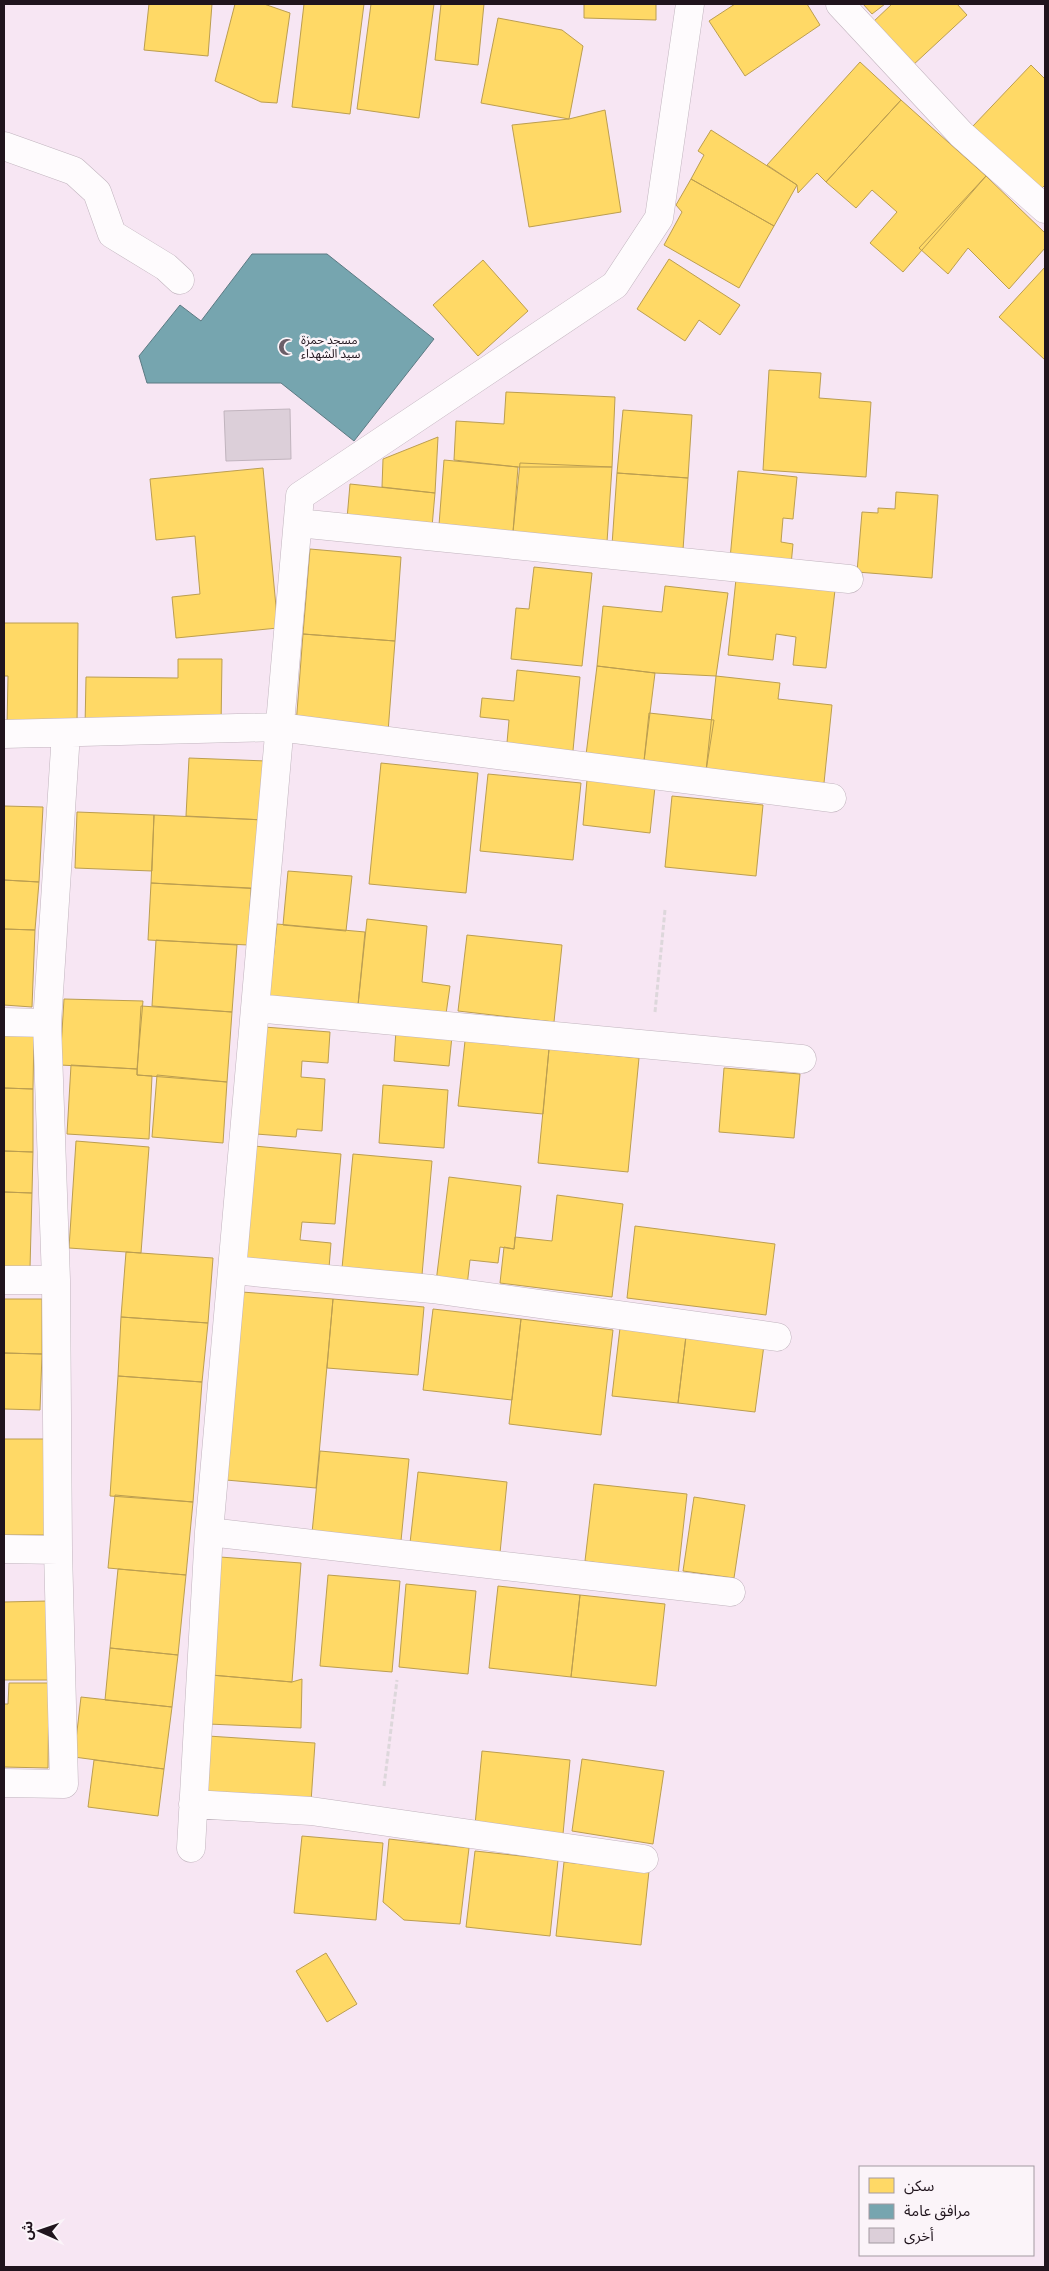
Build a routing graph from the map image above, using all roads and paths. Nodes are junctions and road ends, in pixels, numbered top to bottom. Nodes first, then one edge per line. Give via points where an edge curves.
1 (690, 4) edge
2 (840, 4) edge
3 (4, 146) edge
4 (1045, 209) edge
5 (180, 280) dead end
6 (298, 524) junction
7 (849, 580) dead end
8 (279, 728) junction
9 (66, 733) junction
10 (4, 734) edge
11 (832, 798) dead end
12 (665, 910) dead end
13 (255, 1008) junction
14 (4, 1022) edge
15 (47, 1023) junction
16 (652, 1045) junction
17 (802, 1058) dead end
18 (232, 1270) junction
19 (4, 1280) edge
20 (56, 1280) junction
21 (777, 1337) dead end
22 (209, 1532) junction
23 (4, 1549) edge
24 (58, 1550) junction
25 (731, 1592) dead end
26 (397, 1680) dead end
27 (4, 1783) edge
28 (194, 1804) junction
29 (380, 1821) junction
30 (191, 1848) dead end
31 (644, 1859) dead end

1 - 6 street via 659,218 615,285 300,496
2 - 4 street via 961,134
3 - 5 street via 74,171 97,192 112,234 166,267
6 - 7 street
6 - 8 street
8 - 9 street
8 - 11 street
8 - 13 street
9 - 10 street
9 - 15 street
12 - 16 path
13 - 16 street
13 - 18 street
14 - 15 street
15 - 20 street
16 - 17 street
18 - 21 street via 432,1288
18 - 22 street
19 - 20 street
20 - 24 street
22 - 25 street
22 - 28 street
23 - 24 street
24 - 27 street via 64,1784
26 - 29 path
28 - 29 street via 311,1811
28 - 30 street
29 - 31 street

